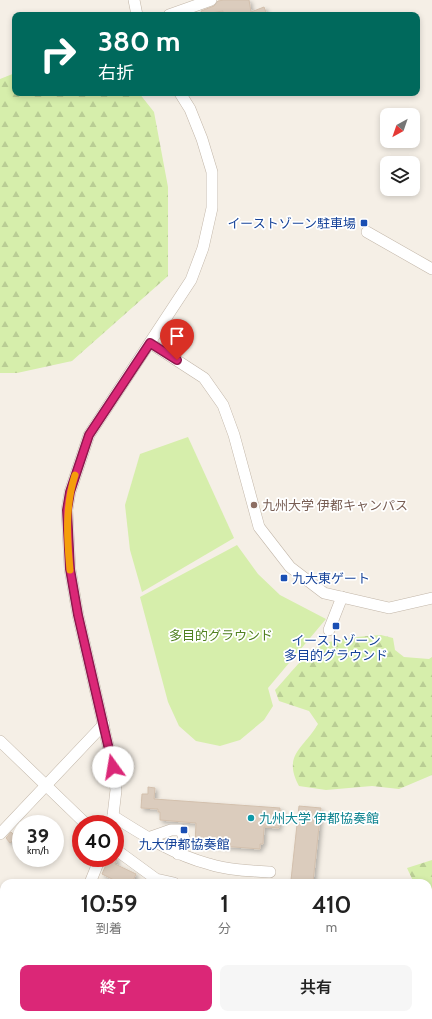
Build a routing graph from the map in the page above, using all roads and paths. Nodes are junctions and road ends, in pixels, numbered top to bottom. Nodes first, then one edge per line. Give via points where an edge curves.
1 (134, 0) edge
2 (211, 0) edge
3 (136, 12) edge
4 (177, 12) edge
5 (182, 96) edge
6 (368, 232) dead end
7 (432, 269) edge
8 (150, 343) junction
9 (342, 597) junction
10 (432, 598) edge
11 (329, 630) dead end
12 (104, 724) junction
13 (0, 741) edge
14 (44, 786) junction
15 (76, 815) edge
16 (113, 815) edge
17 (124, 826) edge
18 (0, 834) edge
19 (148, 838) junction
20 (178, 854) junction
21 (124, 855) edge
22 (96, 867) edge
23 (270, 872) dead end
24 (92, 879) edge
25 (160, 879) edge

1 - 3 street
2 - 4 street
5 - 8 street via 202,139 212,172 212,208 203,248 191,280
6 - 7 street
8 - 9 street via 204,378 222,405 234,435 259,527 290,567 324,593
8 - 12 street via 89,435 70,492 67,510 70,569 78,615
9 - 10 street via 389,608
9 - 11 street
12 - 14 street
12 - 16 street via 116,790
13 - 14 street
14 - 15 street
14 - 18 street
17 - 19 street
19 - 20 street
19 - 20 street via 171,830 181,830 184,838
20 - 23 street via 209,865
21 - 25 street
22 - 24 street

